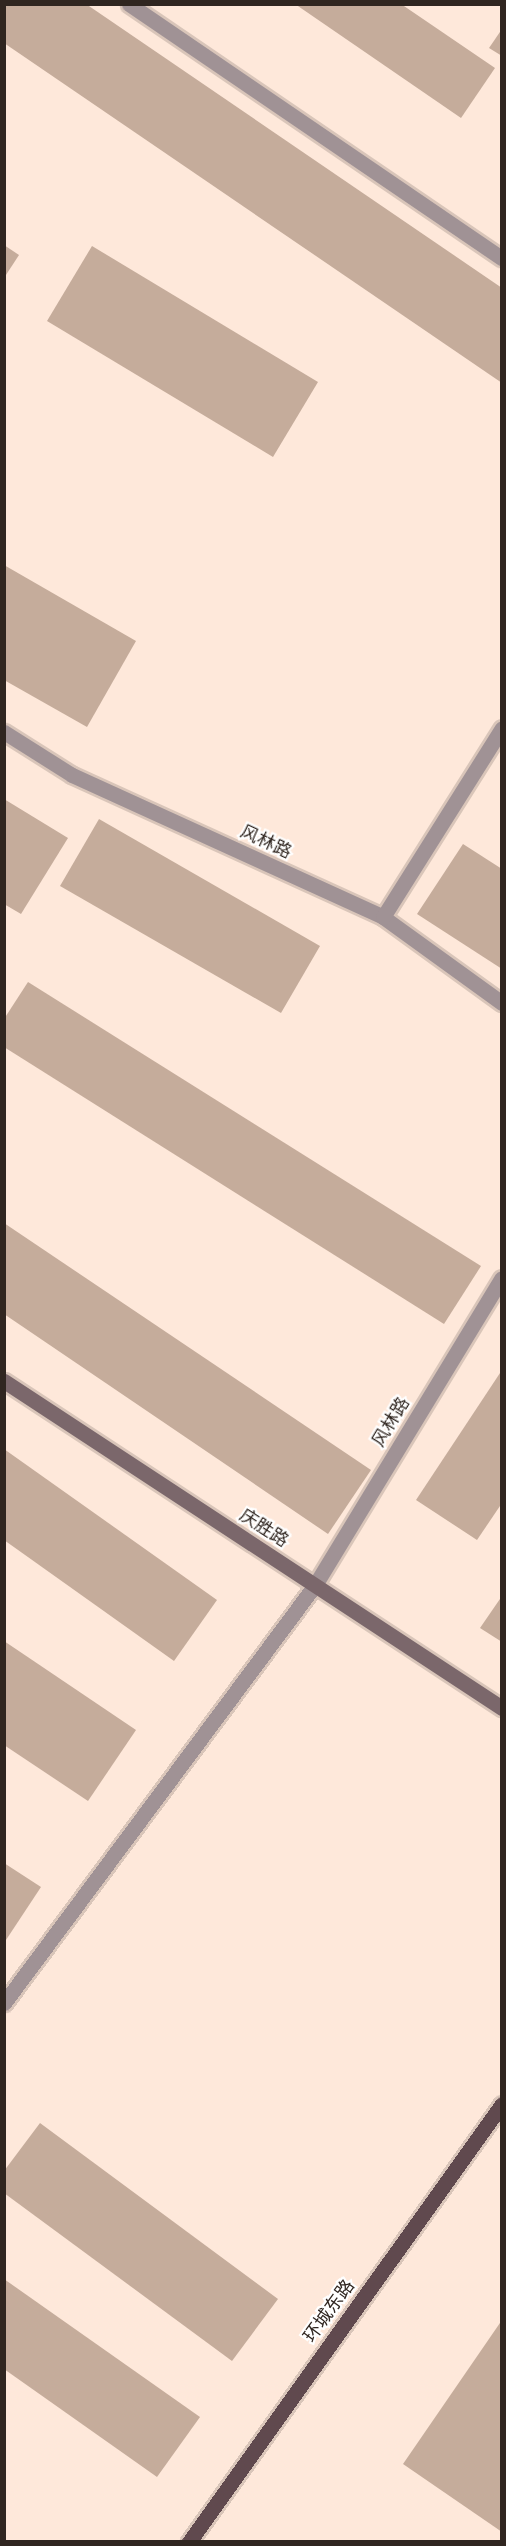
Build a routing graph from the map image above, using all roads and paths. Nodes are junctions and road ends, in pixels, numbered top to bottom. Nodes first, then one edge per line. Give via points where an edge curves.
1 (129, 4) edge
2 (501, 258) edge
3 (501, 728) edge
4 (4, 732) edge
5 (383, 917) junction
6 (501, 1003) edge
7 (501, 1278) edge
8 (4, 1381) edge
9 (315, 1585) junction
10 (501, 1708) edge
11 (4, 2003) edge
12 (501, 2104) edge
13 (189, 2541) edge

1 - 2 street
3 - 5 street
4 - 5 street, 风林路 via 72,775
5 - 6 street, 风林路
7 - 9 street, 风林路
8 - 9 main road, 庆胜路
9 - 10 main road, 庆胜路
9 - 11 street, 风林路
12 - 13 main road, 环城东路

